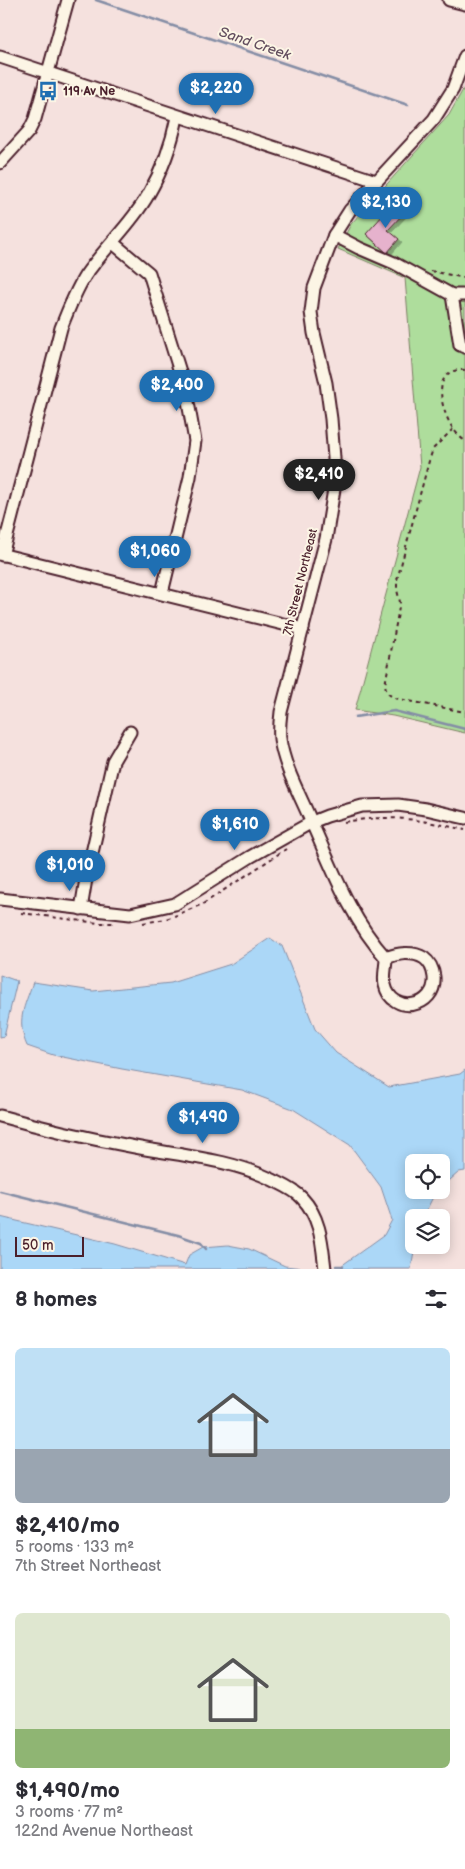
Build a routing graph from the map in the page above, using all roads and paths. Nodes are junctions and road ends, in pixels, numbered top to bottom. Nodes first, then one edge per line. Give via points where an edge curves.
1 (68, 0) edge
2 (449, 0) edge
3 (465, 4) edge
4 (465, 56) edge
5 (0, 57) edge
6 (49, 74) junction
7 (177, 117) junction
8 (0, 163) edge
9 (372, 185) junction
10 (387, 206) dead end
11 (334, 235) junction
12 (113, 242) junction
13 (452, 295) junction
14 (465, 295) edge
15 (460, 321) edge
16 (465, 347) edge
17 (465, 370) edge
18 (453, 429) junction
19 (465, 441) edge
20 (1, 555) edge
21 (162, 593) junction
22 (303, 629) junction
23 (465, 712) edge
24 (130, 732) dead end
25 (465, 818) edge
26 (312, 822) junction
27 (0, 899) edge
28 (81, 909) junction
29 (386, 958) junction
30 (0, 1116) edge
31 (325, 1269) edge

1 - 6 street
2 - 3 street
4 - 9 street, 7th Street Northeast via 453,89 434,119
5 - 6 street
6 - 7 street
6 - 8 street via 29,131
7 - 9 street
7 - 12 street via 168,151 148,194
9 - 10 path
9 - 11 street, 7th Street Northeast
11 - 13 street
11 - 22 street, 7th Street Northeast via 314,288 311,312 331,419 334,488 326,539
12 - 20 street via 85,276 61,328
12 - 21 street via 149,273 186,390 195,441 190,476
13 - 14 street
13 - 15 street
15 - 16 street via 460,345
17 - 18 path via 455,370 441,384 444,412
18 - 19 path
18 - 23 path via 433,449 397,580 400,602 385,685 387,693 394,698
20 - 21 street
21 - 22 street
22 - 26 street, 7th Street Northeast via 282,712 280,737 283,754
24 - 28 street via 113,761
25 - 26 street via 389,805 362,806
26 - 28 street via 175,904 130,914
26 - 29 street, 7th Street Northeast via 356,919
27 - 28 street
29 - 29 street via 385,987 396,1003 422,1003 431,995 435,983 430,964 422,957 414,954
30 - 31 street via 129,1146 212,1159 282,1184 302,1197 320,1229

